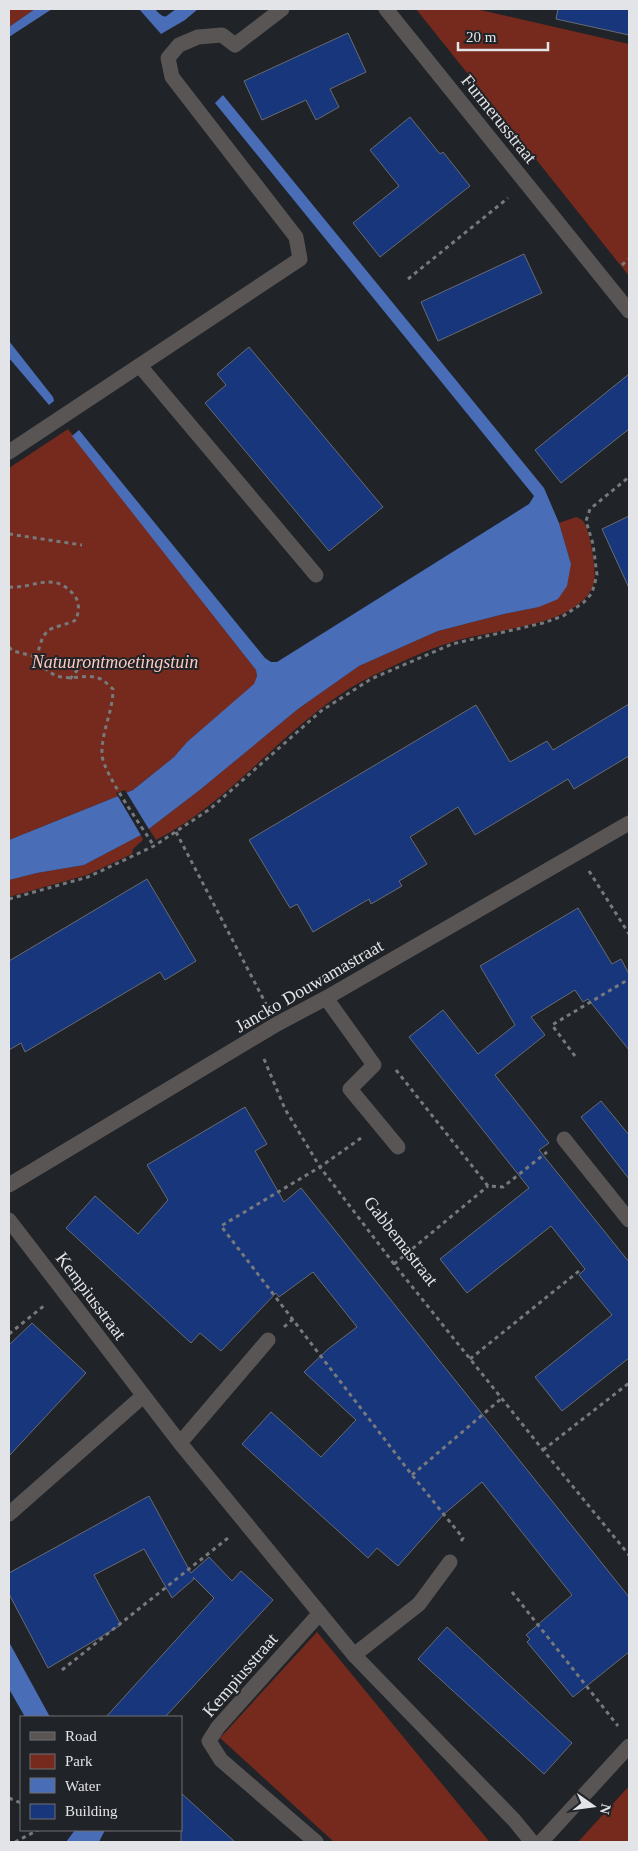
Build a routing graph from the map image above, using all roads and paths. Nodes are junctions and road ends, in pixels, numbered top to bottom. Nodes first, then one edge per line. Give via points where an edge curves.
1 (282, 9) edge
2 (386, 9) edge
3 (526, 183) junction
4 (408, 278) dead end
5 (629, 311) edge
6 (140, 366) junction
7 (9, 452) edge
8 (629, 477) edge
9 (9, 534) edge
10 (82, 545) dead end
11 (316, 575) dead end
12 (9, 587) edge
13 (9, 647) edge
14 (37, 657) junction
15 (83, 663) dead end
16 (69, 679) junction
17 (629, 823) edge
18 (176, 832) junction
19 (154, 846) junction
20 (578, 854) junction
21 (9, 899) edge
22 (629, 934) edge
23 (629, 979) edge
24 (326, 998) junction
25 (277, 1024) junction
26 (255, 1037) junction
27 (575, 1056) dead end
28 (374, 1064) junction
29 (380, 1125) junction
30 (564, 1138) joint
31 (398, 1147) dead end
32 (320, 1166) junction
33 (9, 1185) edge
34 (488, 1186) junction
35 (9, 1220) edge
36 (629, 1220) edge
37 (394, 1264) junction
38 (579, 1271) dead end
39 (63, 1291) junction
40 (9, 1334) edge
41 (268, 1340) dead end
42 (470, 1359) junction
43 (629, 1383) edge
44 (143, 1396) junction
45 (502, 1398) junction
46 (180, 1443) junction
47 (543, 1450) junction
48 (412, 1475) junction
49 (9, 1514) edge
50 (246, 1524) junction
51 (629, 1555) edge
52 (450, 1562) joint
53 (512, 1592) dead end
54 (320, 1613) junction
55 (354, 1655) junction
56 (62, 1670) dead end
57 (626, 1739) edge
58 (36, 1831) edge
59 (15, 1842) edge
60 (316, 1842) edge
61 (532, 1842) edge
62 (541, 1842) edge

1 - 6 street via 235,45 222,35 198,37 179,45 168,58 172,77 296,237 300,259
2 - 3 street, Furmerusstraat
3 - 4 path, Furmerusstraat
3 - 5 street, Furmerusstraat
6 - 7 street
6 - 11 street
8 - 18 path via 590,509 586,521 597,576 592,593 583,603 543,623 452,644 371,679 321,711 210,809
9 - 10 path
12 - 14 path via 48,581 66,586 77,598 79,610 76,620 49,630 41,641
13 - 14 path
14 - 16 path via 42,666
15 - 16 path
16 - 19 path via 97,678 104,680 113,690 102,756 107,771
17 - 20 street, Jancko Douwamastraat
18 - 19 path
18 - 25 path
19 - 21 path via 88,877
20 - 22 path
20 - 24 street, Jancko Douwamastraat
23 - 27 path via 552,1025
24 - 25 street, Jancko Douwamastraat
24 - 28 street
25 - 26 street, Jancko Douwamastraat
26 - 32 path, Gabbemastraat via 285,1109
26 - 33 street, Jancko Douwamastraat
28 - 29 street via 350,1089
28 - 34 path via 392,1064
29 - 31 street
29 - 32 path
30 - 34 path via 503,1187
30 - 36 street
32 - 37 path, Gabbemastraat
32 - 48 path via 221,1226
34 - 37 path
35 - 39 street, Kempiusstraat
37 - 42 path, Gabbemastraat
38 - 42 path
39 - 40 path
39 - 44 street, Kempiusstraat
41 - 46 street
42 - 45 path, Gabbemastraat
43 - 47 path
44 - 46 street, Kempiusstraat
44 - 49 street
45 - 47 path, Gabbemastraat
45 - 48 path
46 - 50 street, Kempiusstraat
47 - 51 path, Gabbemastraat
48 - 52 path via 463,1538
50 - 54 street, Kempiusstraat
50 - 56 path
52 - 55 street via 419,1604
53 - 57 path
54 - 55 street, Kempiusstraat
54 - 60 street, Kempiusstraat via 209,1741 221,1760
55 - 61 street, Kempiusstraat
57 - 62 street
58 - 59 path

